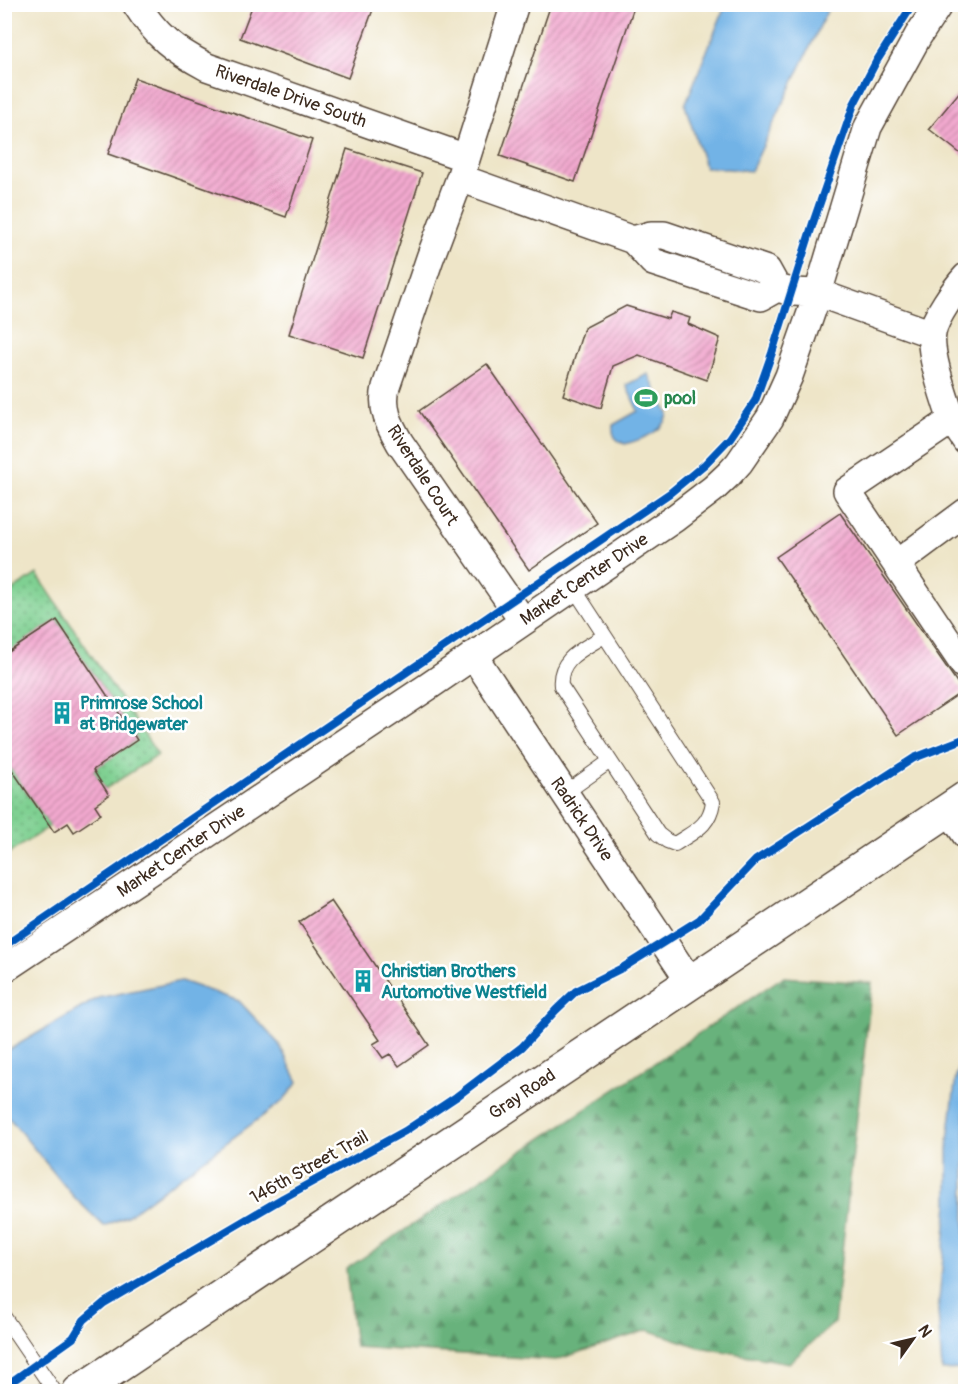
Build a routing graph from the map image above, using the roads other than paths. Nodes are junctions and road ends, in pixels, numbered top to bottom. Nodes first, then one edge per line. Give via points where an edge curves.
1 (136, 4) edge
2 (515, 4) edge
3 (939, 4) edge
4 (463, 168) junction
5 (966, 277) edge
6 (818, 293) junction
7 (932, 334) junction
8 (959, 430) edge
9 (966, 512) edge
10 (896, 564) junction
11 (573, 587) junction
12 (523, 621) junction
13 (604, 636) junction
14 (473, 655) junction
15 (964, 665) edge
16 (610, 761) junction
17 (565, 793) junction
18 (960, 814) edge
19 (4, 969) edge
20 (690, 982) junction
21 (4, 1317) edge
22 (89, 1389) edge
23 (55, 1392) edge

1 - 4 street, Riverdale Drive South via 151,27 176,50 207,67
2 - 4 street, Riverdale Court
3 - 6 street, Market Center Drive via 868,127
4 - 6 street, Riverdale Drive South via 633,240 664,235 767,270 777,288
4 - 12 street, Riverdale Court via 386,387 383,407 400,443
5 - 7 street via 938,317
6 - 7 street, Riverdale Drive South
6 - 11 street, Market Center Drive via 779,400 739,463 697,502
7 - 8 street via 940,382
8 - 10 street via 847,491
9 - 10 street
10 - 15 street
11 - 12 street, Market Center Drive
11 - 13 lane
12 - 14 street, Market Center Drive
13 - 16 lane via 564,664 560,674 561,686
13 - 16 lane via 713,802 706,824 675,844 667,841 658,834
14 - 17 street, Radrick Drive
14 - 19 street, Market Center Drive
16 - 17 lane
17 - 20 street, Radrick Drive
18 - 20 street, Gray Road
20 - 22 street, Gray Road
21 - 23 lane

